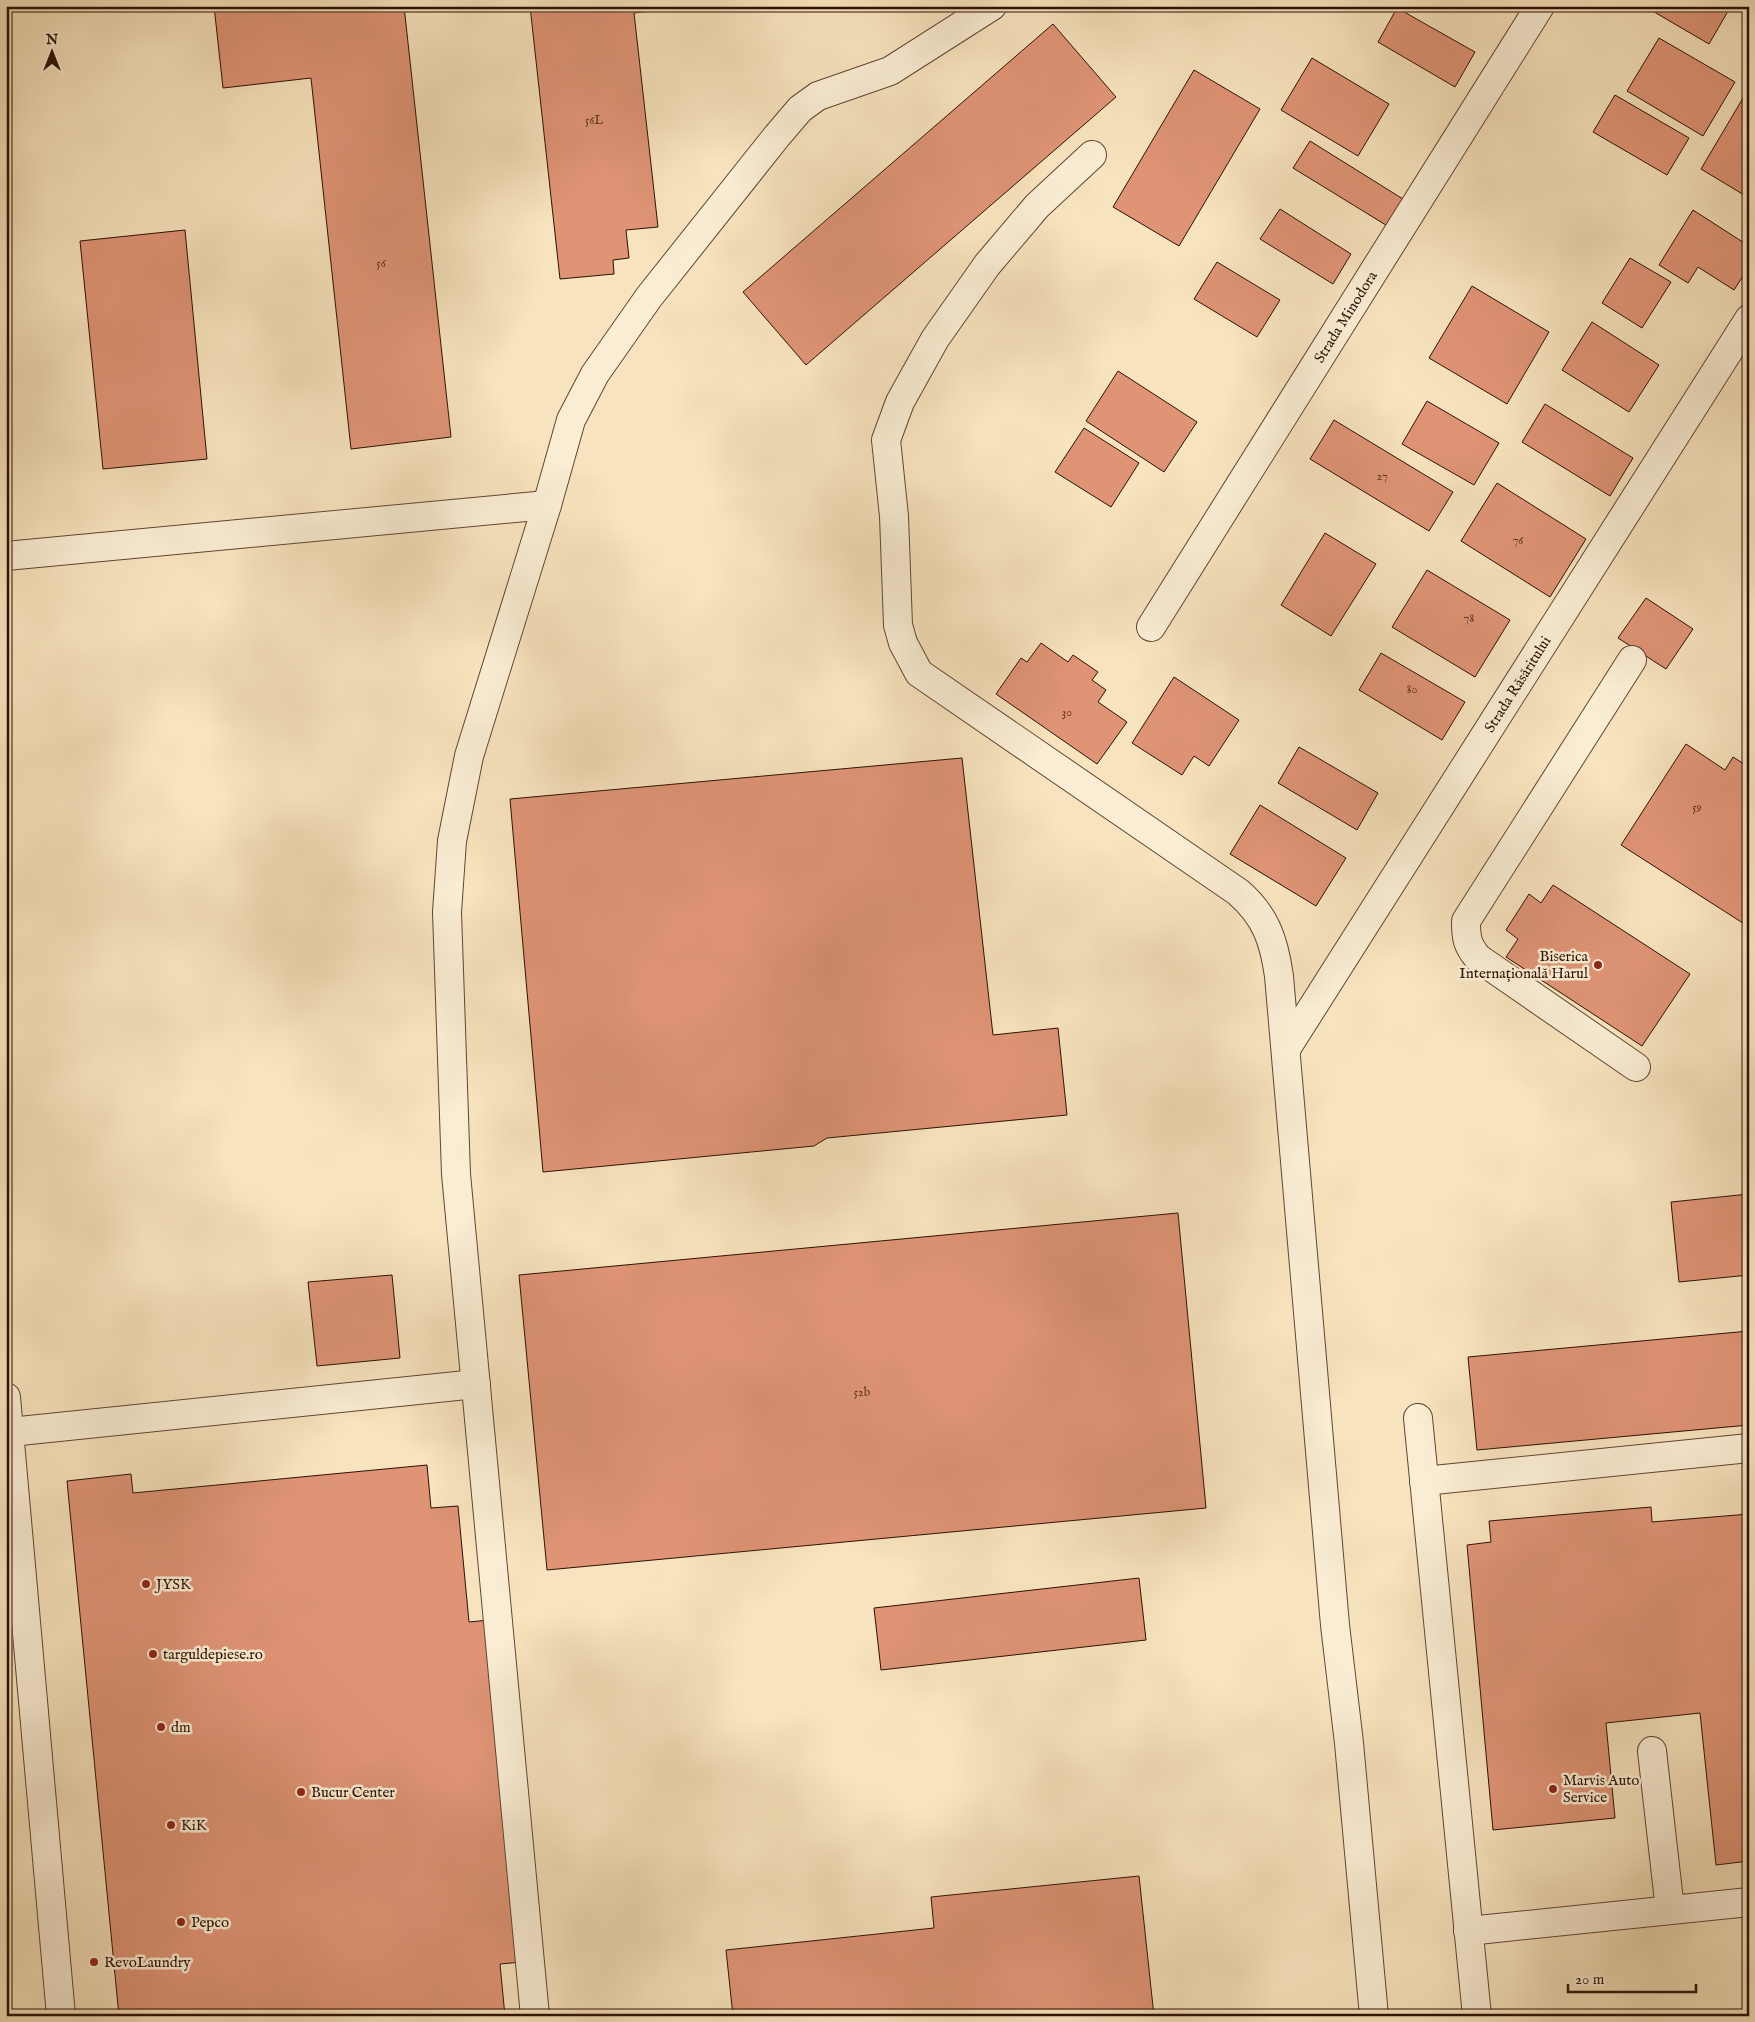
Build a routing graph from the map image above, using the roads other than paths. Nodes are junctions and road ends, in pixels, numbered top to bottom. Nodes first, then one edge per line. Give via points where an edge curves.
1 (992, 6) edge
2 (1540, 6) edge
3 (1092, 155) dead end
4 (1749, 319) edge
5 (547, 505) junction
6 (6, 556) edge
7 (1151, 627) dead end
8 (1632, 660) dead end
9 (1286, 1049) junction
10 (1636, 1066) dead end
11 (476, 1384) junction
12 (6, 1397) edge
13 (1418, 1418) dead end
14 (10, 1432) junction
15 (1749, 1448) edge
16 (1424, 1481) junction
17 (1652, 1751) dead end
18 (1749, 1902) edge
19 (1670, 1910) junction
20 (1468, 1930) junction
21 (61, 2016) edge
22 (535, 2016) edge
23 (1374, 2016) edge
24 (1476, 2016) edge

1 - 5 street via 890,71 818,96 800,110 649,297 595,374 571,420
2 - 7 street, Strada Minodora
3 - 9 street via 1037,206 986,265 936,339 900,402 886,440 894,516 898,625 903,643 919,673 1238,892 1257,911 1276,956
4 - 9 street, Strada Răsăritului
5 - 6 street
5 - 11 street via 469,756 452,841 447,912 456,1174
8 - 10 street via 1466,921 1466,934 1469,948 1478,958
9 - 23 street via 1335,1625
11 - 14 street
11 - 22 street
12 - 14 street
13 - 16 street
14 - 21 street
15 - 16 street
16 - 20 street
17 - 19 street
18 - 19 street
19 - 20 street
20 - 24 street

